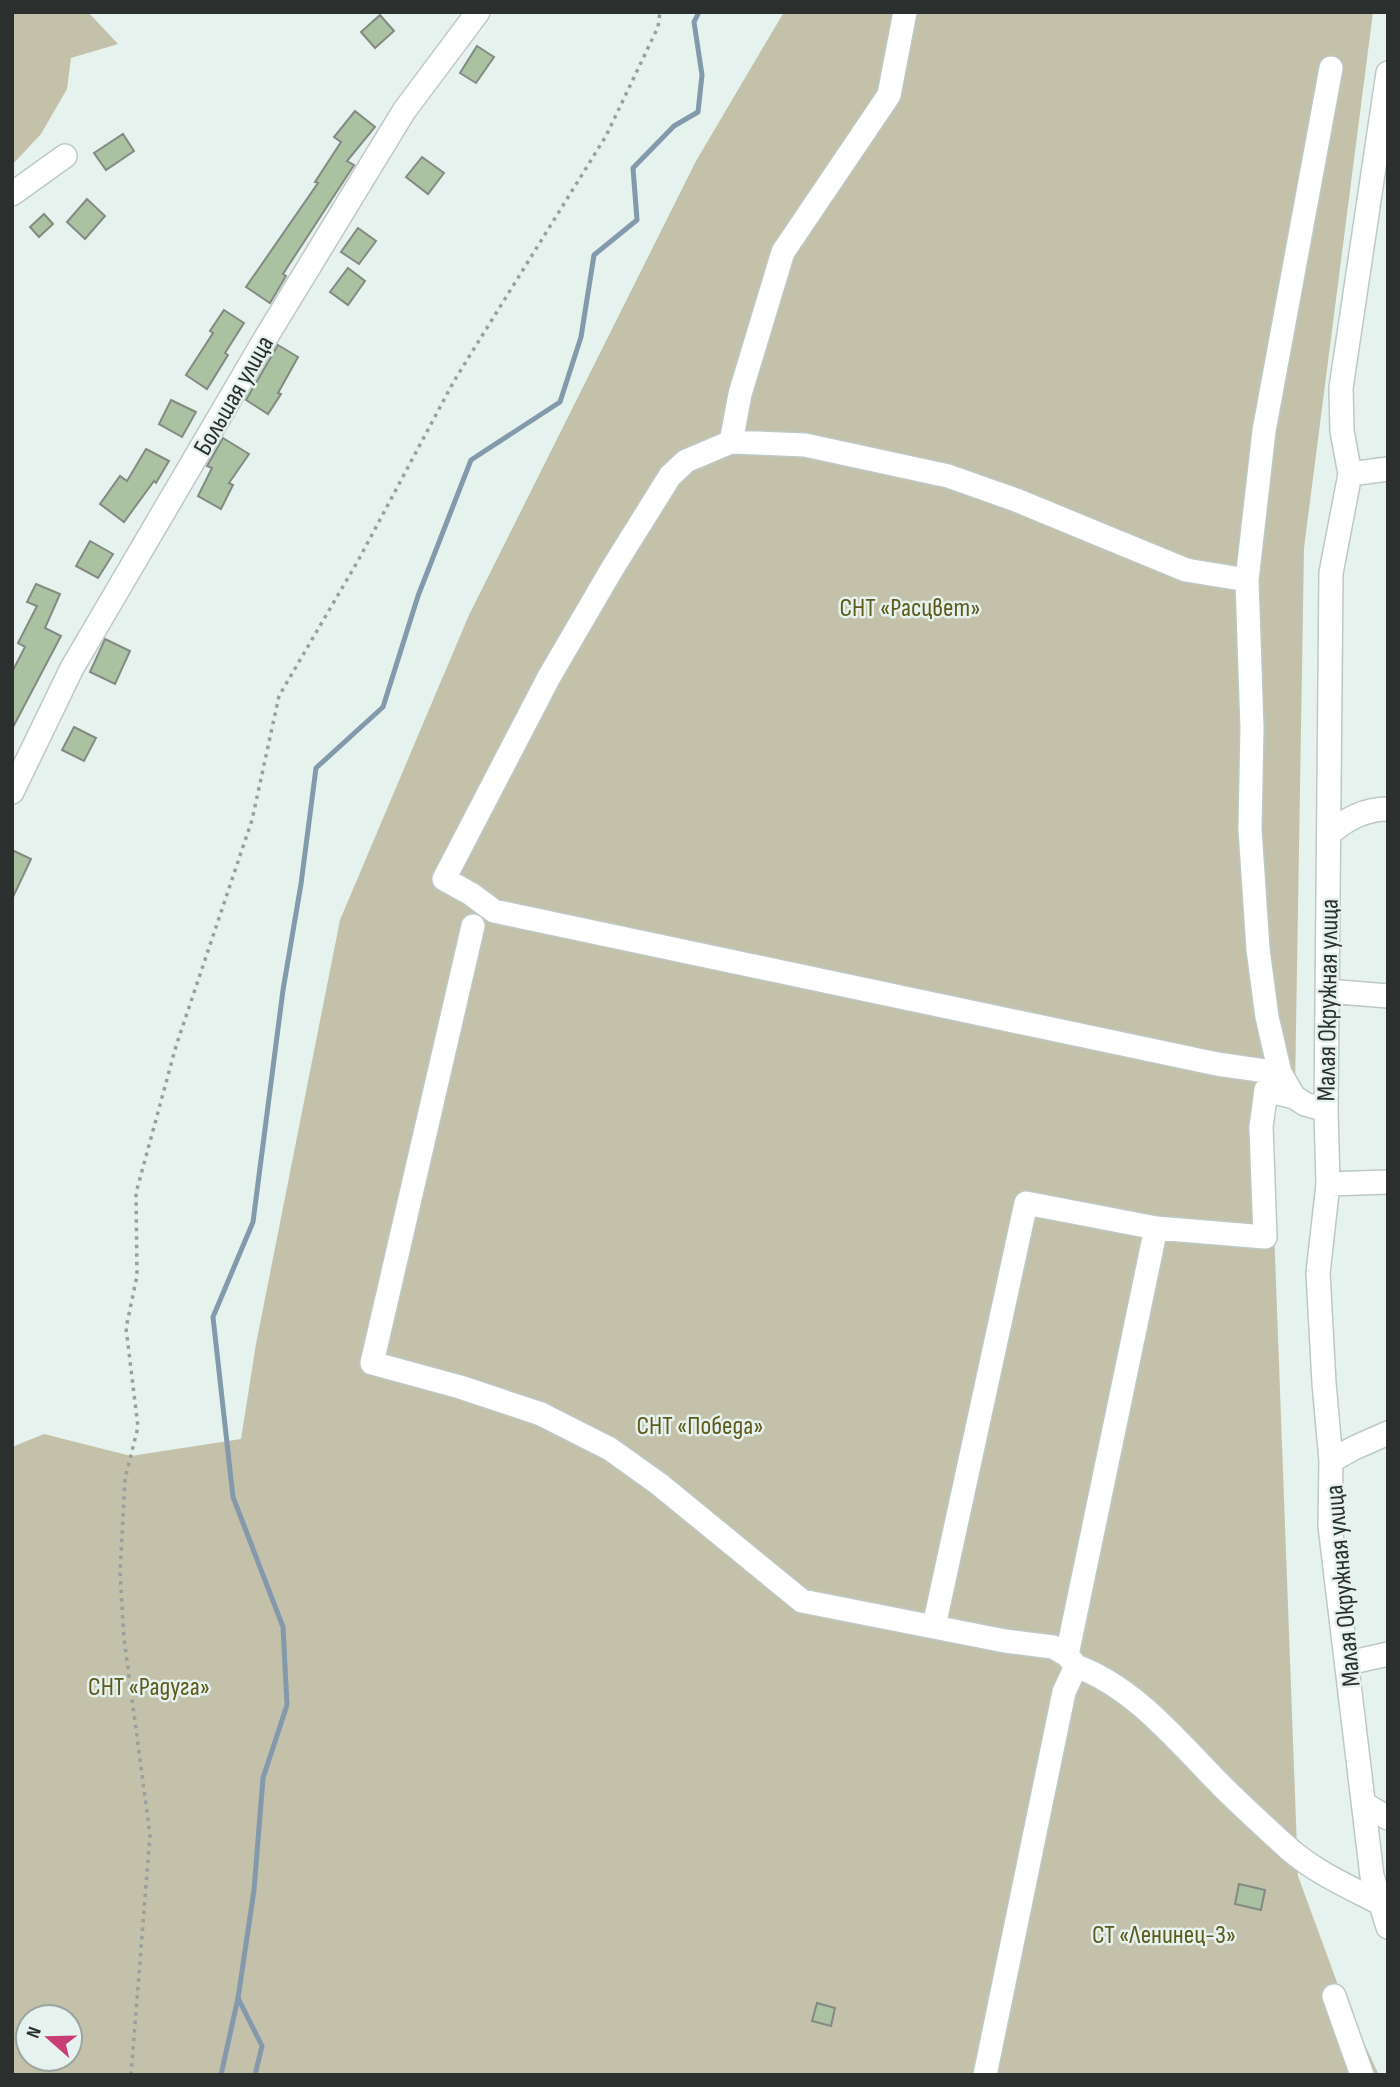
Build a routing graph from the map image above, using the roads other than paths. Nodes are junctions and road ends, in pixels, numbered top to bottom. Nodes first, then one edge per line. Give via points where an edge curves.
1 (478, 12) edge
2 (905, 12) edge
3 (1331, 68) dead end
4 (1388, 74) edge
5 (65, 156) dead end
6 (12, 194) edge
7 (731, 442) junction
8 (1388, 469) edge
9 (1350, 474) junction
10 (1247, 580) junction
11 (12, 792) edge
12 (1388, 808) edge
13 (1330, 833) junction
14 (473, 926) dead end
15 (1327, 991) junction
16 (1388, 996) edge
17 (1280, 1073) junction
18 (1294, 1097) junction
19 (1326, 1110) junction
20 (1388, 1182) edge
21 (1328, 1184) junction
22 (1156, 1228) junction
23 (1388, 1433) edge
24 (1331, 1461) junction
25 (934, 1626) junction
26 (1388, 1654) edge
27 (1071, 1660) junction
28 (1348, 1663) junction
29 (1364, 1804) junction
30 (1388, 1818) edge
31 (1380, 1903) junction
32 (1388, 1927) edge
33 (1334, 1996) dead end
34 (985, 2075) edge
35 (1362, 2075) edge

1 - 11 street, Большая улица via 404,111 272,328 72,668
2 - 7 street via 888,95 783,251 740,394
3 - 10 street via 1264,431
4 - 9 street, Малая Окружная улица via 1341,388
5 - 6 street
7 - 10 street via 806,445 948,476 1186,570
7 - 17 street via 686,461 670,476 549,677 444,879 494,911 1217,1064
8 - 9 street
9 - 13 street, Малая Окружная улица via 1331,573
10 - 17 street via 1250,829 1258,949
12 - 13 street via 1349,818
13 - 15 street, Малая Окружная улица
14 - 25 street via 372,1363 541,1413 610,1449 802,1601
15 - 16 street
15 - 19 street, Малая Окружная улица
17 - 18 street
18 - 19 street
18 - 22 street via 1266,1090 1261,1127 1265,1237
19 - 21 street, Малая Окружная улица
20 - 21 street
21 - 24 street, Малая Окружная улица via 1318,1273
22 - 25 street via 1026,1203
22 - 27 street
23 - 24 street
24 - 28 street, Малая Окружная улица via 1330,1526
25 - 27 street via 1053,1647
26 - 28 street
27 - 31 street via 1129,1696 1291,1850 1319,1871
27 - 34 street
28 - 29 street, Малая Окружная улица
29 - 30 street
29 - 31 street, Малая Окружная улица via 1372,1876
31 - 32 street, Малая Окружная улица
33 - 35 street

